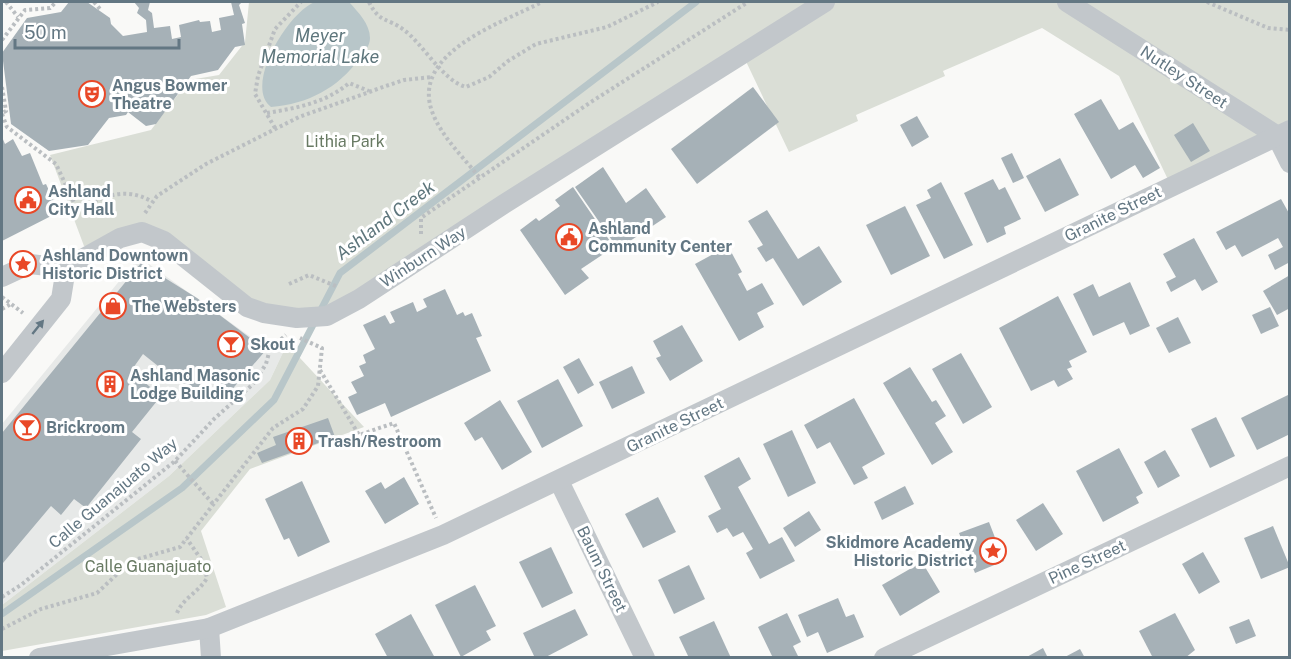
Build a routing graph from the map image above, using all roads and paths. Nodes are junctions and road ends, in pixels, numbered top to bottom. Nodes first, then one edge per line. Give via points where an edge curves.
1 (6, 2) edge
2 (56, 2) edge
3 (94, 2) edge
4 (291, 2) edge
5 (301, 2) edge
6 (369, 2) edge
7 (542, 2) edge
8 (658, 2) edge
9 (748, 2) edge
10 (825, 2) edge
11 (1067, 2) edge
12 (1207, 2) edge
13 (297, 6) junction
14 (100, 9) dead end
15 (18, 16) junction
16 (1290, 30) edge
17 (2, 40) edge
18 (438, 64) junction
19 (432, 77) junction
20 (2, 87) edge
21 (370, 92) junction
22 (267, 113) junction
23 (2, 114) edge
24 (275, 128) junction
25 (1283, 133) edge
26 (1290, 163) edge
27 (479, 177) junction
28 (151, 201) junction
29 (145, 214) dead end
30 (420, 236) dead end
31 (66, 268) junction
32 (2, 277) edge
33 (289, 284) dead end
34 (348, 286) dead end
35 (2, 296) edge
36 (11, 304) junction
37 (2, 309) edge
38 (23, 313) dead end
39 (284, 325) junction
40 (320, 370) junction
41 (2, 373) edge
42 (175, 461) junction
43 (1290, 466) edge
44 (558, 482) junction
45 (214, 505) junction
46 (443, 535) junction
47 (187, 539) junction
48 (2, 597) edge
49 (209, 628) junction
50 (2, 629) edge
51 (176, 633) junction
52 (39, 657) edge
53 (211, 657) edge
54 (645, 657) edge
55 (884, 657) edge

1 - 15 path
2 - 15 path via 50,8 25,10
3 - 14 path
4 - 13 path
5 - 13 path
6 - 18 path via 381,20 402,28
7 - 18 path via 458,45
8 - 18 path via 607,27 536,44 489,77 466,87 448,77
9 - 27 path
10 - 39 street, Winburn Way via 336,312
11 - 25 street, Nutley Street
12 - 16 path via 1268,28
13 - 22 path via 276,29 258,76 255,94
15 - 17 path
18 - 19 path
19 - 21 path via 404,80
19 - 27 path via 432,113
20 - 23 path via 6,111
21 - 22 path via 350,84 336,94 300,107
21 - 24 path
22 - 24 path
23 - 28 path via 7,127 56,164 76,209 115,192
24 - 28 path via 179,179
25 - 26 street
25 - 44 street, Granite Street
27 - 30 path via 421,218
28 - 29 path
31 - 32 street via 30,264
31 - 39 street, Winburn Way via 120,238 142,232 165,241 247,307
41 -> 31 street via 61,298
33 - 34 path via 309,275 341,288
35 - 36 path
36 - 37 path
36 - 38 path
39 - 40 path via 322,348
39 - 42 path, Calle Guanajuato Way via 253,384 214,418
40 - 45 path via 318,386 303,409 273,428
40 - 46 path via 359,435 394,423
42 - 45 path
42 - 48 path, Calle Guanajuato Way
43 - 55 street, Pine Street
44 - 46 street, Granite Street
44 - 54 street, Baum Street
45 - 47 path
46 - 49 street, Granite Street
47 - 50 path via 180,547 131,561 97,593 41,609
47 - 51 path via 203,562 207,578 201,590 177,609
49 - 51 street, Granite Street
49 - 53 street
51 - 52 street, Granite Street

